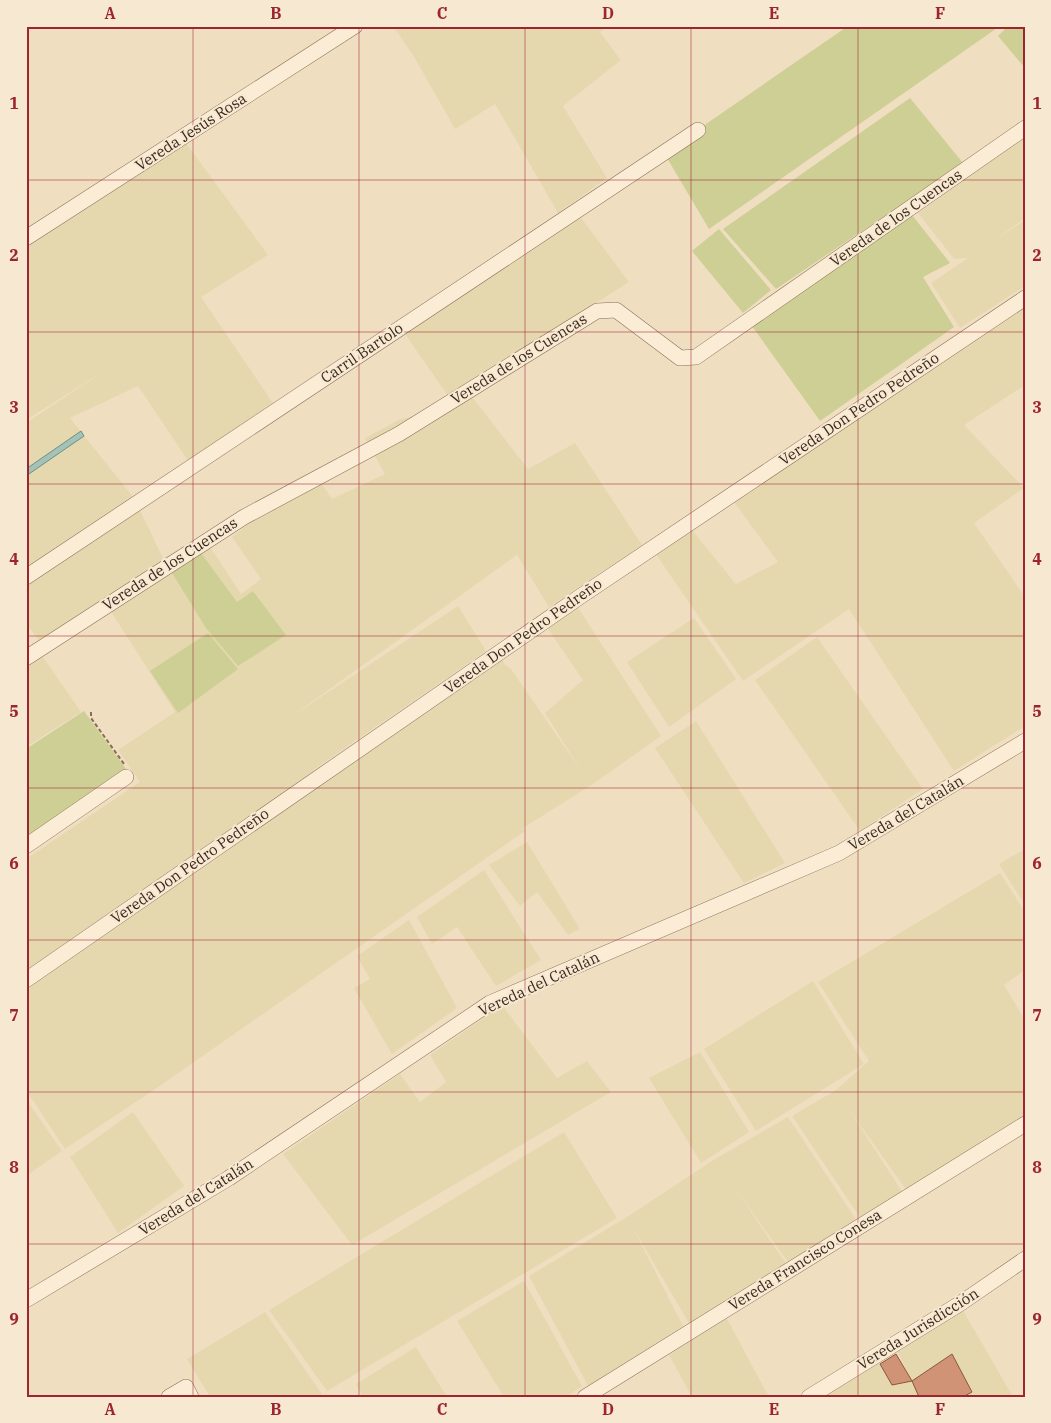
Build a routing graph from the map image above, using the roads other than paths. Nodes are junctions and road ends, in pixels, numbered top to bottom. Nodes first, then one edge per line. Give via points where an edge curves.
1 (355, 26) edge
2 (1025, 128) edge
3 (698, 130) dead end
4 (26, 238) edge
5 (1025, 298) edge
6 (26, 576) edge
7 (26, 658) edge
8 (1025, 741) edge
9 (126, 772) road end
10 (26, 846) edge
11 (26, 980) edge
12 (1025, 1124) edge
13 (1025, 1258) edge
14 (26, 1300) edge
15 (188, 1392) edge
16 (170, 1397) edge
17 (584, 1397) edge
18 (809, 1397) edge

1 - 4 street, Vereda Jesús Rosa
2 - 7 street, Vereda de los Cuencas via 696,357 680,358 616,310 597,311 399,434 244,517
3 - 6 street, Carril Bartolo
5 - 11 street, Vereda Don Pedro Pedreño via 581,596
8 - 14 street, Vereda del Catalán via 839,853 490,1003 229,1178
9 - 10 street
12 - 17 street, Vereda Francisco Conesa
13 - 18 street, Vereda Jurisdicción
15 - 16 street

